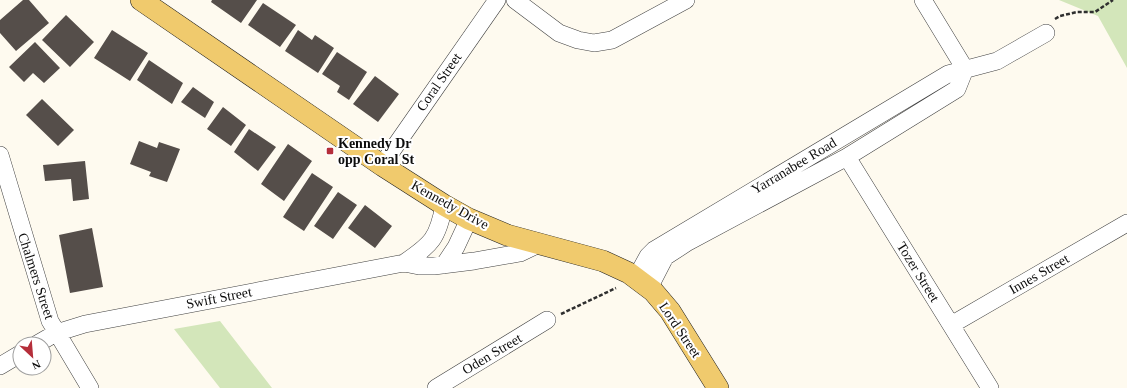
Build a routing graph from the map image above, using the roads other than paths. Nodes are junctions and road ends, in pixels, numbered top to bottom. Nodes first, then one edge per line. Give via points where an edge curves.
1 (141, 0) edge
2 (497, 0) edge
3 (515, 0) edge
4 (686, 0) edge
5 (923, 0) edge
6 (1046, 33) road end
7 (965, 69) junction
8 (0, 155) edge
9 (847, 157) junction
10 (382, 164) junction
11 (444, 205) junction
12 (469, 219) junction
13 (1127, 223) edge
14 (539, 244) junction
15 (404, 263) junction
16 (444, 265) junction
17 (643, 283) junction
18 (548, 320) road end
19 (951, 325) junction
20 (56, 333) junction
21 (51, 336) edge
22 (12, 359) edge
23 (0, 366) edge
24 (90, 388) edge
25 (436, 388) edge
26 (718, 388) edge
27 (990, 388) edge

1 - 10 main road, Kennedy Drive
2 - 10 street, Coral Street
3 - 4 street via 559,32 594,43 612,40
5 - 7 street
6 - 7 street, Yarranabee Road via 997,61
7 - 9 street, Yarranabee Road via 957,89
7 - 17 street, Yarranabee Road via 948,74 654,250 648,256
8 - 20 street, Chalmers Street via 50,321
9 - 17 street, Yarranabee Road via 688,242 664,257
9 - 19 street, Tozer Street
10 - 11 main road, Kennedy Drive
11 - 12 main road, Kennedy Drive
11 - 15 street, Swift Street via 441,224 435,237
12 - 14 main road, Kennedy Drive
12 - 16 street
13 - 19 street, Innes Street
14 - 16 street, Swift Street via 520,253
14 - 17 main road, Kennedy Drive via 617,266
15 - 16 street, Swift Street via 419,266
15 - 20 street, Swift Street via 85,324
17 - 26 main road, Lord Street via 670,311
18 - 25 street, Oden Street
19 - 27 street, Tozer Street
20 - 21 street, Swift Street
20 - 24 street, Chalmers Street
22 - 23 street

